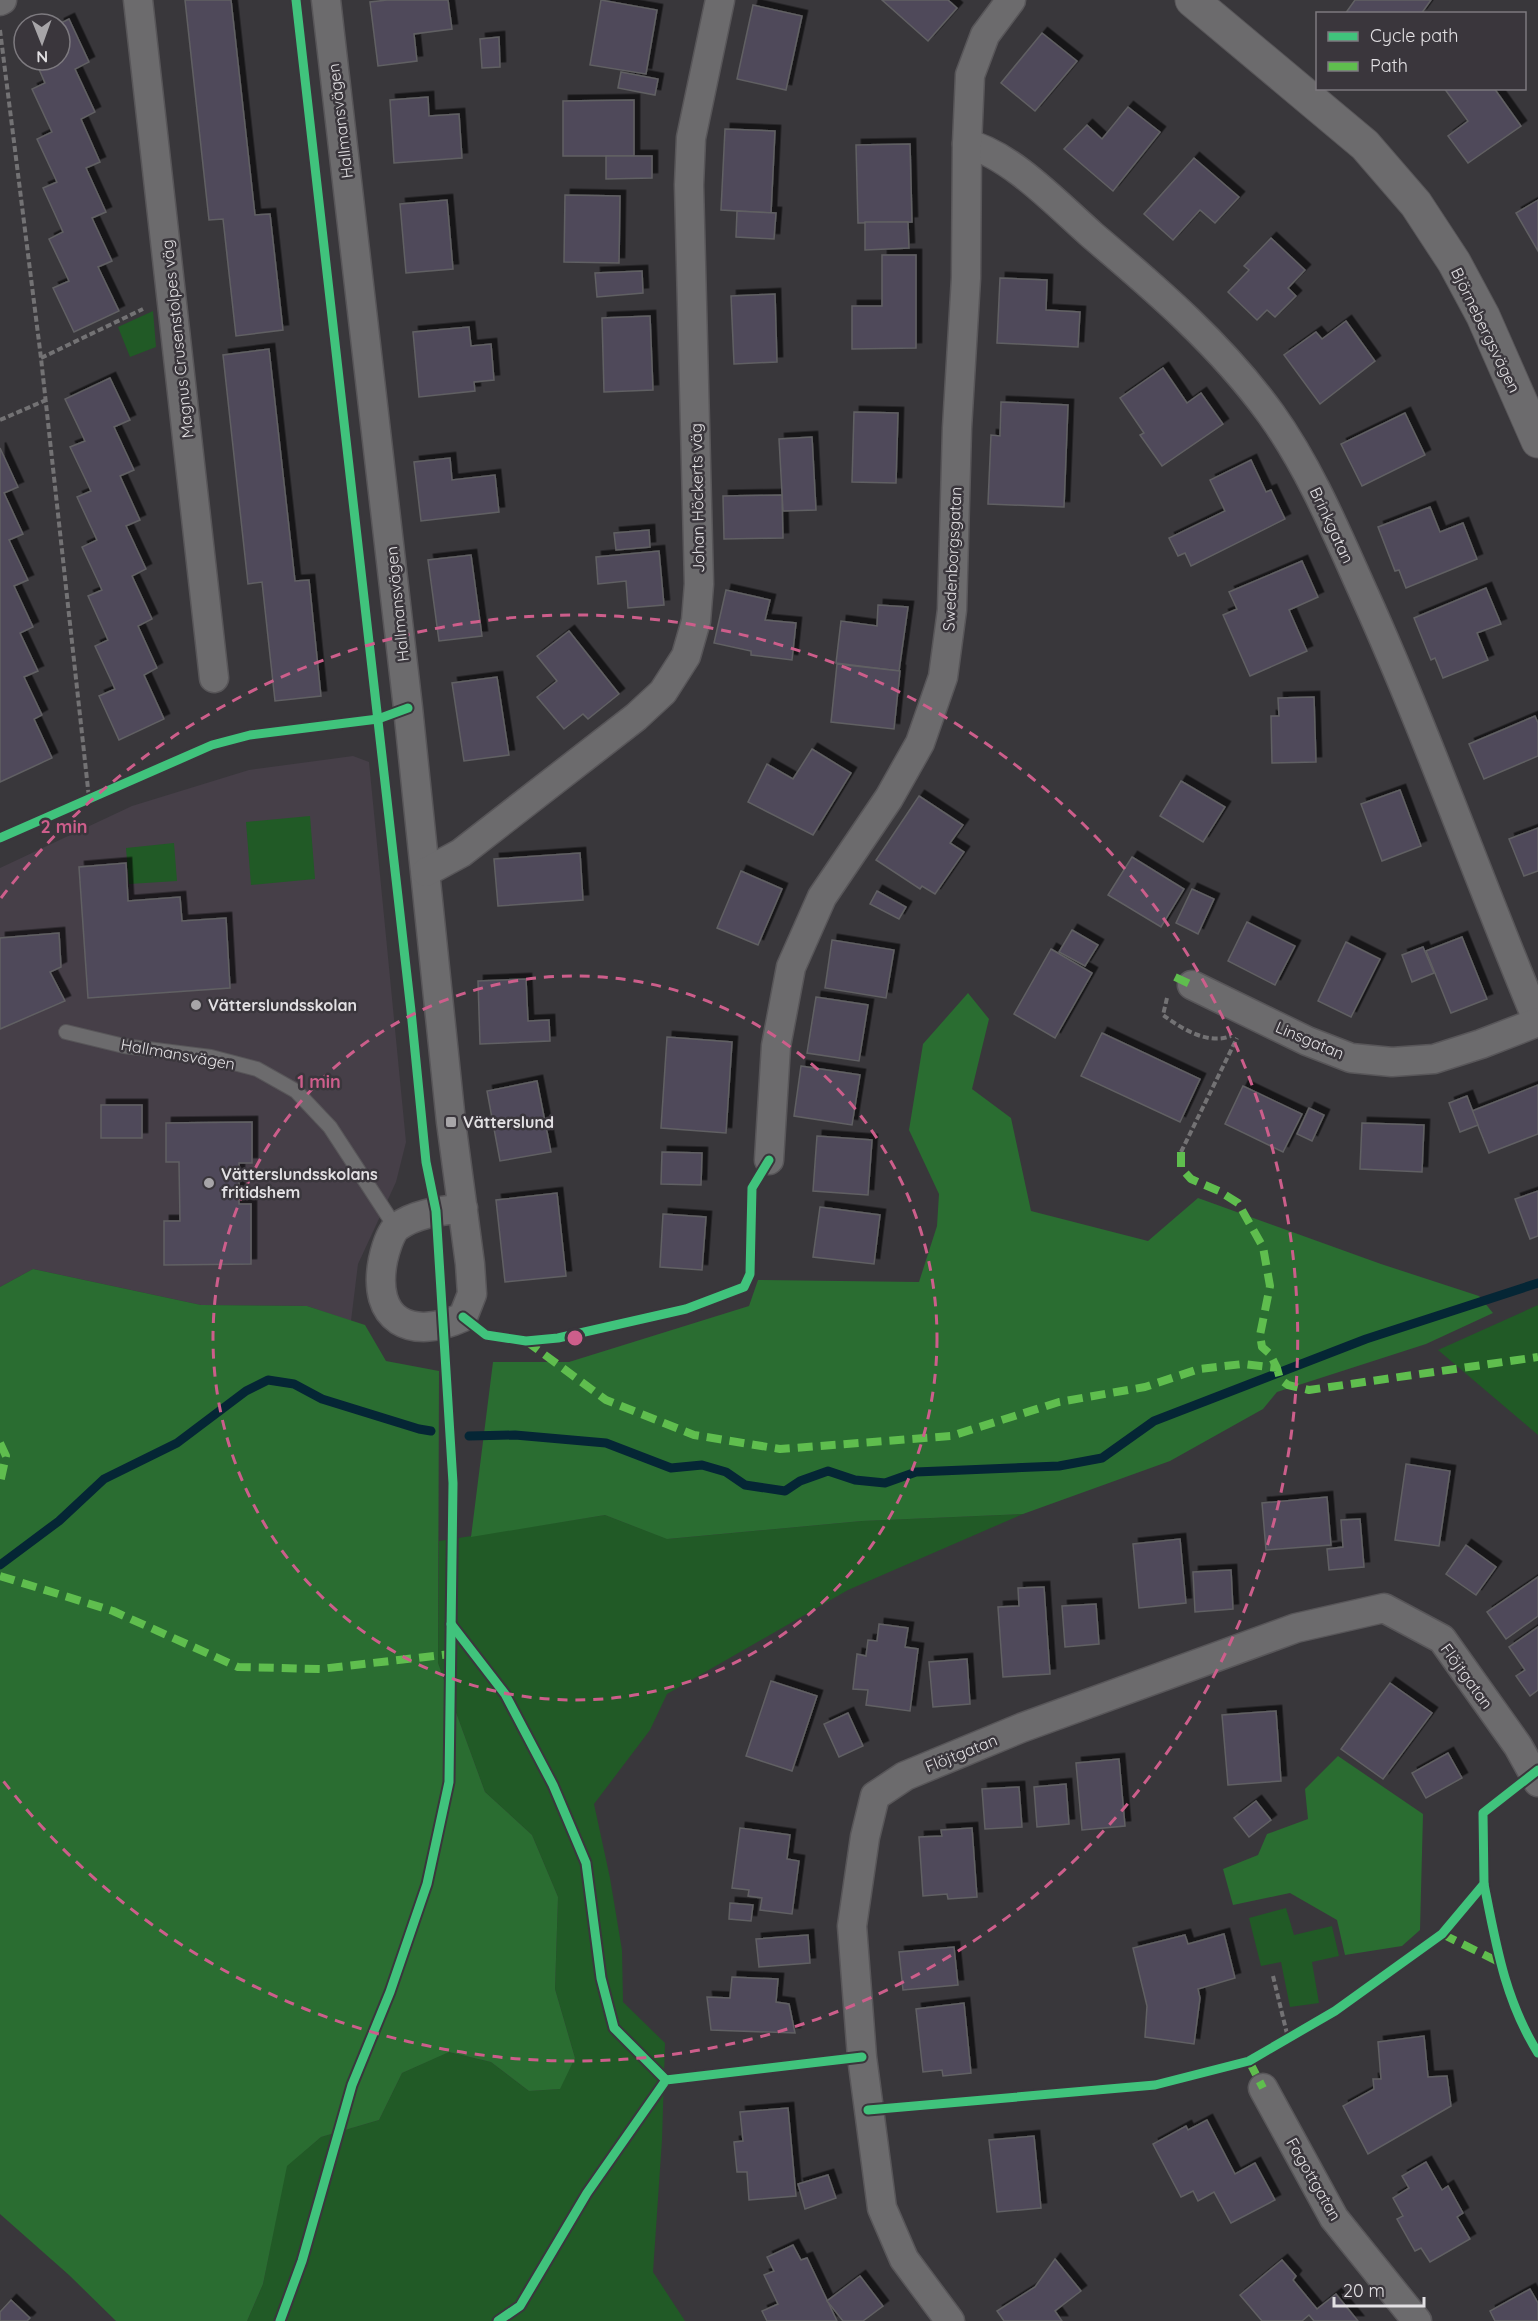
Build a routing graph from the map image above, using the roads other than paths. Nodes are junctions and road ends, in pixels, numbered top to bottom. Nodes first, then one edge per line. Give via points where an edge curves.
1 (138, 0) edge
2 (326, 0) edge
3 (720, 0) edge
4 (1011, 0) edge
5 (1192, 0) edge
6 (967, 144) junction
7 (1538, 441) edge
8 (214, 678) dead end
9 (426, 872) junction
10 (1192, 985) dead end
11 (1538, 1022) edge
12 (66, 1032) dead end
13 (769, 1160) dead end
14 (463, 1208) junction
15 (396, 1228) junction
16 (1538, 1782) edge
17 (1263, 2088) dead end
18 (950, 2321) edge
19 (1417, 2321) edge

1 - 8 street, Magnus Crusenstolpes väg
2 - 9 street, Hallmansvägen
3 - 9 street, Johan Höckerts väg via 690,162 699,584 696,621 686,656 663,692 636,717 461,853
4 - 6 street, Swedenborgsgatan via 985,35 970,75
5 - 7 street, Björnebergsvägen via 1365,145 1416,204 1483,316
6 - 11 street, Brinkgatan via 981,147 1013,166 1163,295 1217,347 1272,415 1319,494 1392,655
6 - 13 street, Swedenborgsgatan via 966,278 952,610 942,677 920,743 889,798 822,897 791,967 776,1046
9 - 14 street, Hallmansvägen
10 - 11 street, Linsgatan via 1351,1058 1434,1059
12 - 15 lane, Hallmansvägen via 124,1046 211,1057 257,1070 296,1091 330,1127
14 - 15 street via 420,1216
14 - 15 street, Hallmansvägen via 472,1294 463,1317 444,1326 410,1325 393,1316 383,1301 380,1277 385,1252
16 - 18 street, Flöjtgatan via 1518,1746 1442,1640 1384,1608 1296,1628 1021,1728 905,1776 876,1796 852,1926 862,2057 882,2208 904,2259
17 - 19 street, Fagottgatan via 1334,2218

